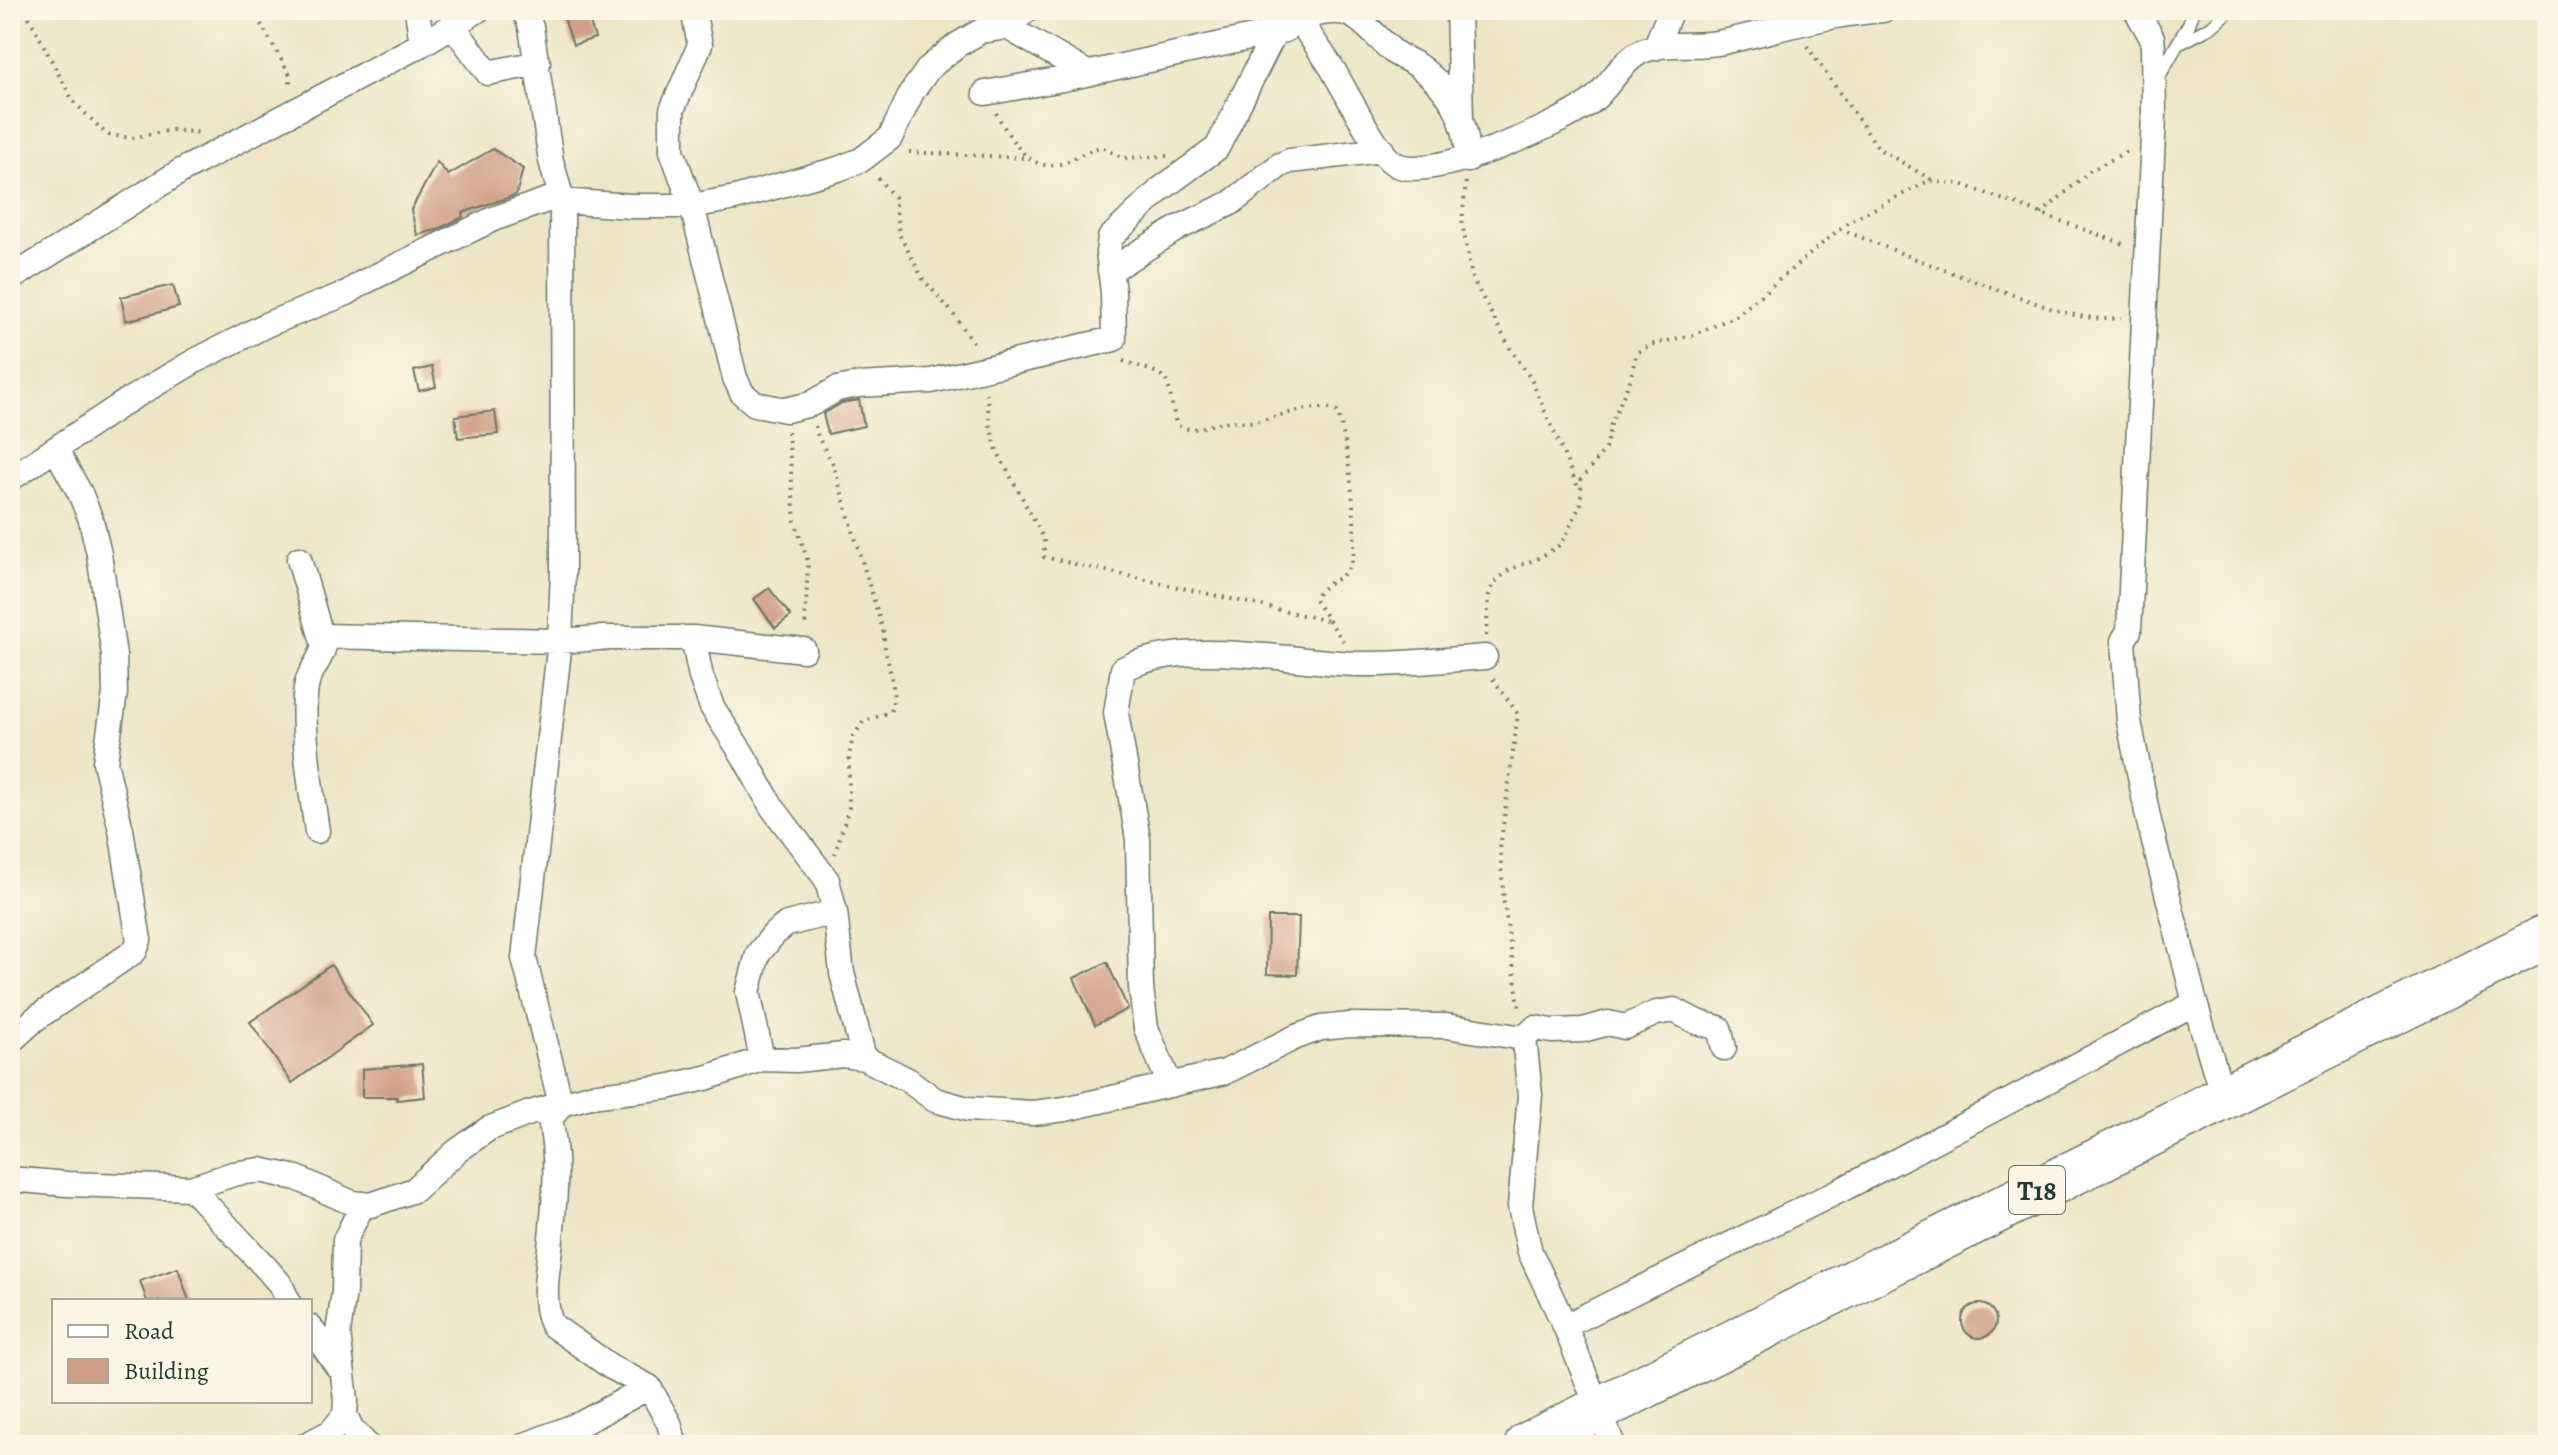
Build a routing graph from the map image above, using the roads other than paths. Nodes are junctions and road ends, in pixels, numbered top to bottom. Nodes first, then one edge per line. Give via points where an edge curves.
1 (417, 10) edge
2 (478, 10) edge
3 (524, 10) edge
4 (693, 10) edge
5 (1027, 10) edge
6 (1458, 10) edge
7 (1671, 10) edge
8 (1883, 10) edge
9 (2136, 10) edge
10 (2194, 10) edge
11 (2230, 10) edge
12 (1298, 18) edge
13 (453, 26) junction
14 (1007, 27) junction
15 (1275, 32) junction
16 (422, 44) junction
17 (2177, 45) junction
18 (1655, 48) junction
19 (538, 63) junction
20 (1087, 73) junction
21 (2154, 85) junction
22 (985, 93) road end
23 (1461, 116) junction
24 (1382, 150) junction
25 (1468, 160) junction
26 (562, 200) junction
27 (692, 206) junction
28 (1110, 271) junction
29 (10, 279) edge
30 (56, 450) junction
31 (10, 479) edge
32 (299, 559) dead end
33 (323, 636) junction
34 (693, 638) junction
35 (560, 641) junction
36 (804, 650) road end
37 (1485, 657) road end
38 (317, 831) dead end
39 (835, 912) junction
40 (2548, 936) edge
41 (2195, 1003) junction
42 (1524, 1038) junction
43 (10, 1042) edge
44 (1724, 1048) dead end
45 (864, 1058) junction
46 (762, 1059) junction
47 (1170, 1085) junction
48 (2223, 1097) junction
49 (561, 1104) junction
50 (10, 1179) edge
51 (191, 1188) junction
52 (363, 1204) junction
53 (287, 1299) edge
54 (1565, 1326) junction
55 (312, 1330) edge
56 (344, 1379) junction
57 (649, 1387) junction
58 (345, 1415) junction
59 (1606, 1428) edge
60 (306, 1445) edge
61 (367, 1445) edge
62 (525, 1445) edge
63 (675, 1445) edge
64 (1527, 1445) edge

1 - 16 street
2 - 13 street
3 - 19 street
4 - 27 street via 700,49 671,114 674,161
5 - 14 street
6 - 23 street
7 - 18 street
8 - 18 street via 1821,17 1722,42
9 - 21 street via 2152,38
10 - 17 lane
11 - 17 lane
12 - 15 street
12 - 23 street via 1333,11 1353,16 1417,65
12 - 24 street
13 - 16 street
13 - 19 street via 488,73
14 - 20 street
14 - 27 street via 981,31 929,68 890,138 866,156 838,169
15 - 20 street
15 - 28 street via 1211,154 1139,208 1110,238
16 - 29 street via 240,138
17 - 21 lane
18 - 25 street via 1633,57 1573,115
19 - 26 street via 551,161
20 - 22 street
21 - 41 street via 2129,631 2123,641 2128,705 2149,822
23 - 25 street
24 - 25 street via 1395,165 1419,169
24 - 28 street via 1280,165 1231,203 1178,228
26 - 27 street
26 - 30 street via 493,219 347,293 268,324 179,369
26 - 35 street
27 - 28 street via 735,378 755,404 786,410 837,389 931,381 1115,338
30 - 31 street
30 - 43 street via 80,493 99,554 114,655 115,693 105,762 139,940 135,951
32 - 33 street
33 - 35 street
33 - 38 street via 321,659 308,680 305,710
34 - 35 street
34 - 36 street
34 - 39 street via 712,707 772,807 827,880
35 - 49 street via 524,958
37 - 47 street via 1358,664 1225,654 1142,659 1123,669 1116,713 1138,839 1144,1015
39 - 45 street via 842,973
39 - 46 street via 787,924 758,954 748,992
40 - 48 highway, T18
41 - 48 street
41 - 54 street via 1843,1189
42 - 44 street via 1535,1028 1583,1030 1608,1023 1625,1027 1674,1010 1719,1028
42 - 47 street via 1446,1026 1321,1028 1225,1072
42 - 54 street via 1530,1095 1520,1206 1530,1252
45 - 46 street
45 - 47 street via 935,1100 968,1109 1033,1113
46 - 49 street via 695,1081
48 - 59 highway, T18
49 - 52 street via 488,1129 414,1190
49 - 57 street via 550,1120 555,1140 547,1315 552,1325 611,1367
50 - 51 street
51 - 52 street via 260,1170 297,1178
51 - 53 street via 280,1284
52 - 56 street via 345,1240 338,1333
54 - 59 street
55 - 56 street
56 - 58 street
57 - 62 street via 582,1423
57 - 63 street
58 - 60 street via 331,1432
58 - 61 street
59 - 64 highway, T18

